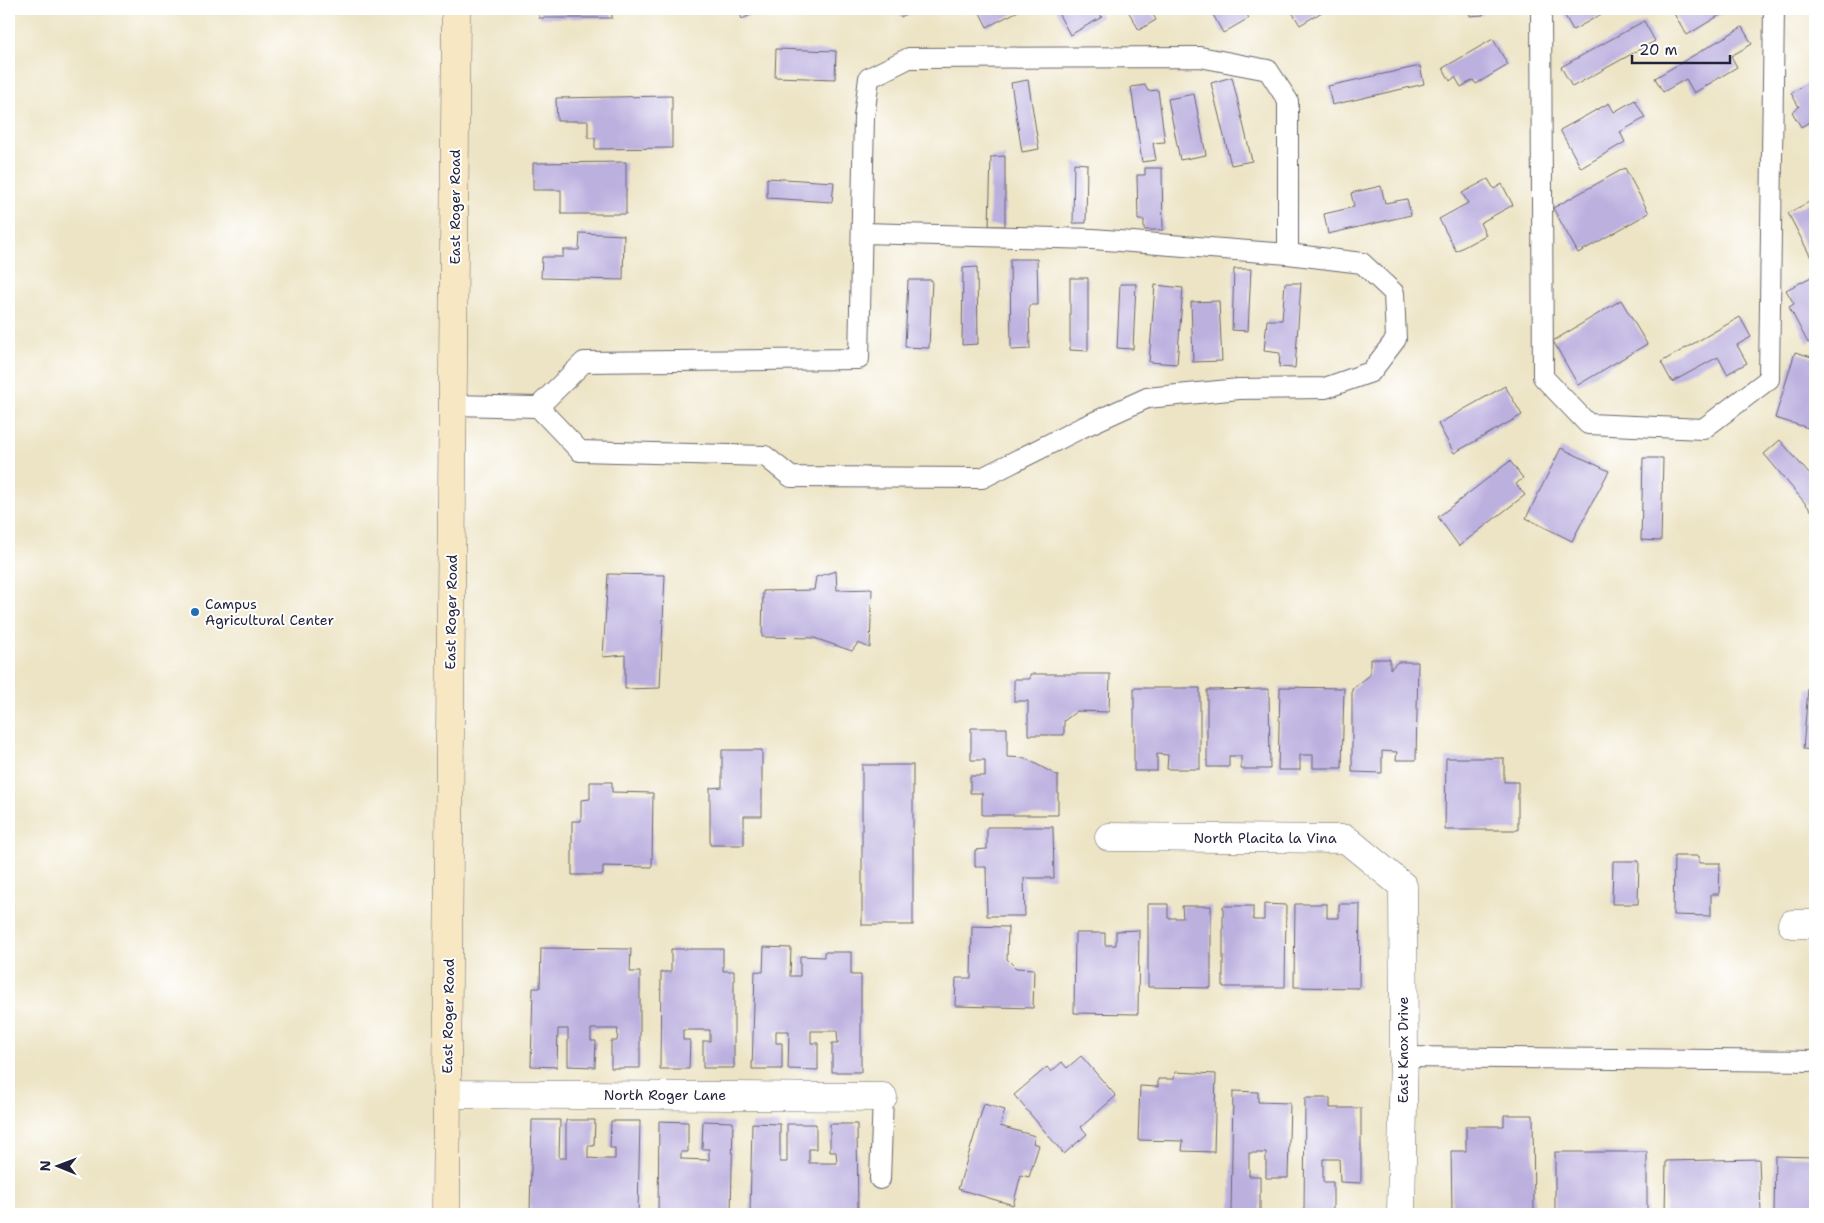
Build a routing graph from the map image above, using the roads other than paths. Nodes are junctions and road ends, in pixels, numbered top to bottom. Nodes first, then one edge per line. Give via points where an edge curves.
1 (456, 9) edge
2 (1540, 9) edge
3 (1774, 9) edge
4 (862, 233) junction
5 (1288, 254) junction
6 (453, 405) junction
7 (538, 407) junction
8 (1110, 837) dead end
9 (1403, 886) joint
10 (1403, 1057) junction
11 (1815, 1061) edge
12 (447, 1094) junction
13 (883, 1097) joint
14 (880, 1179) dead end
15 (446, 1214) edge
16 (1401, 1214) edge

1 - 6 street, East Roger Road
2 - 3 lane via 1543,377 1588,424 1703,429 1769,380
4 - 5 lane via 1093,239
4 - 5 lane via 864,117 869,78 909,58 1200,57 1268,70 1288,101
4 - 7 lane via 860,359 584,362
5 - 7 lane via 1362,263 1394,293 1396,338 1370,372 1325,388 1239,389 1147,398 982,478 791,477 765,456 580,450
6 - 7 lane
6 - 12 street, East Roger Road
8 - 9 street, North Placita la Vina via 1346,839
9 - 10 street, East Knox Drive
10 - 11 lane
10 - 16 street, East Knox Drive
12 - 13 street, North Roger Lane
12 - 15 street, East Roger Road
13 - 14 lane

